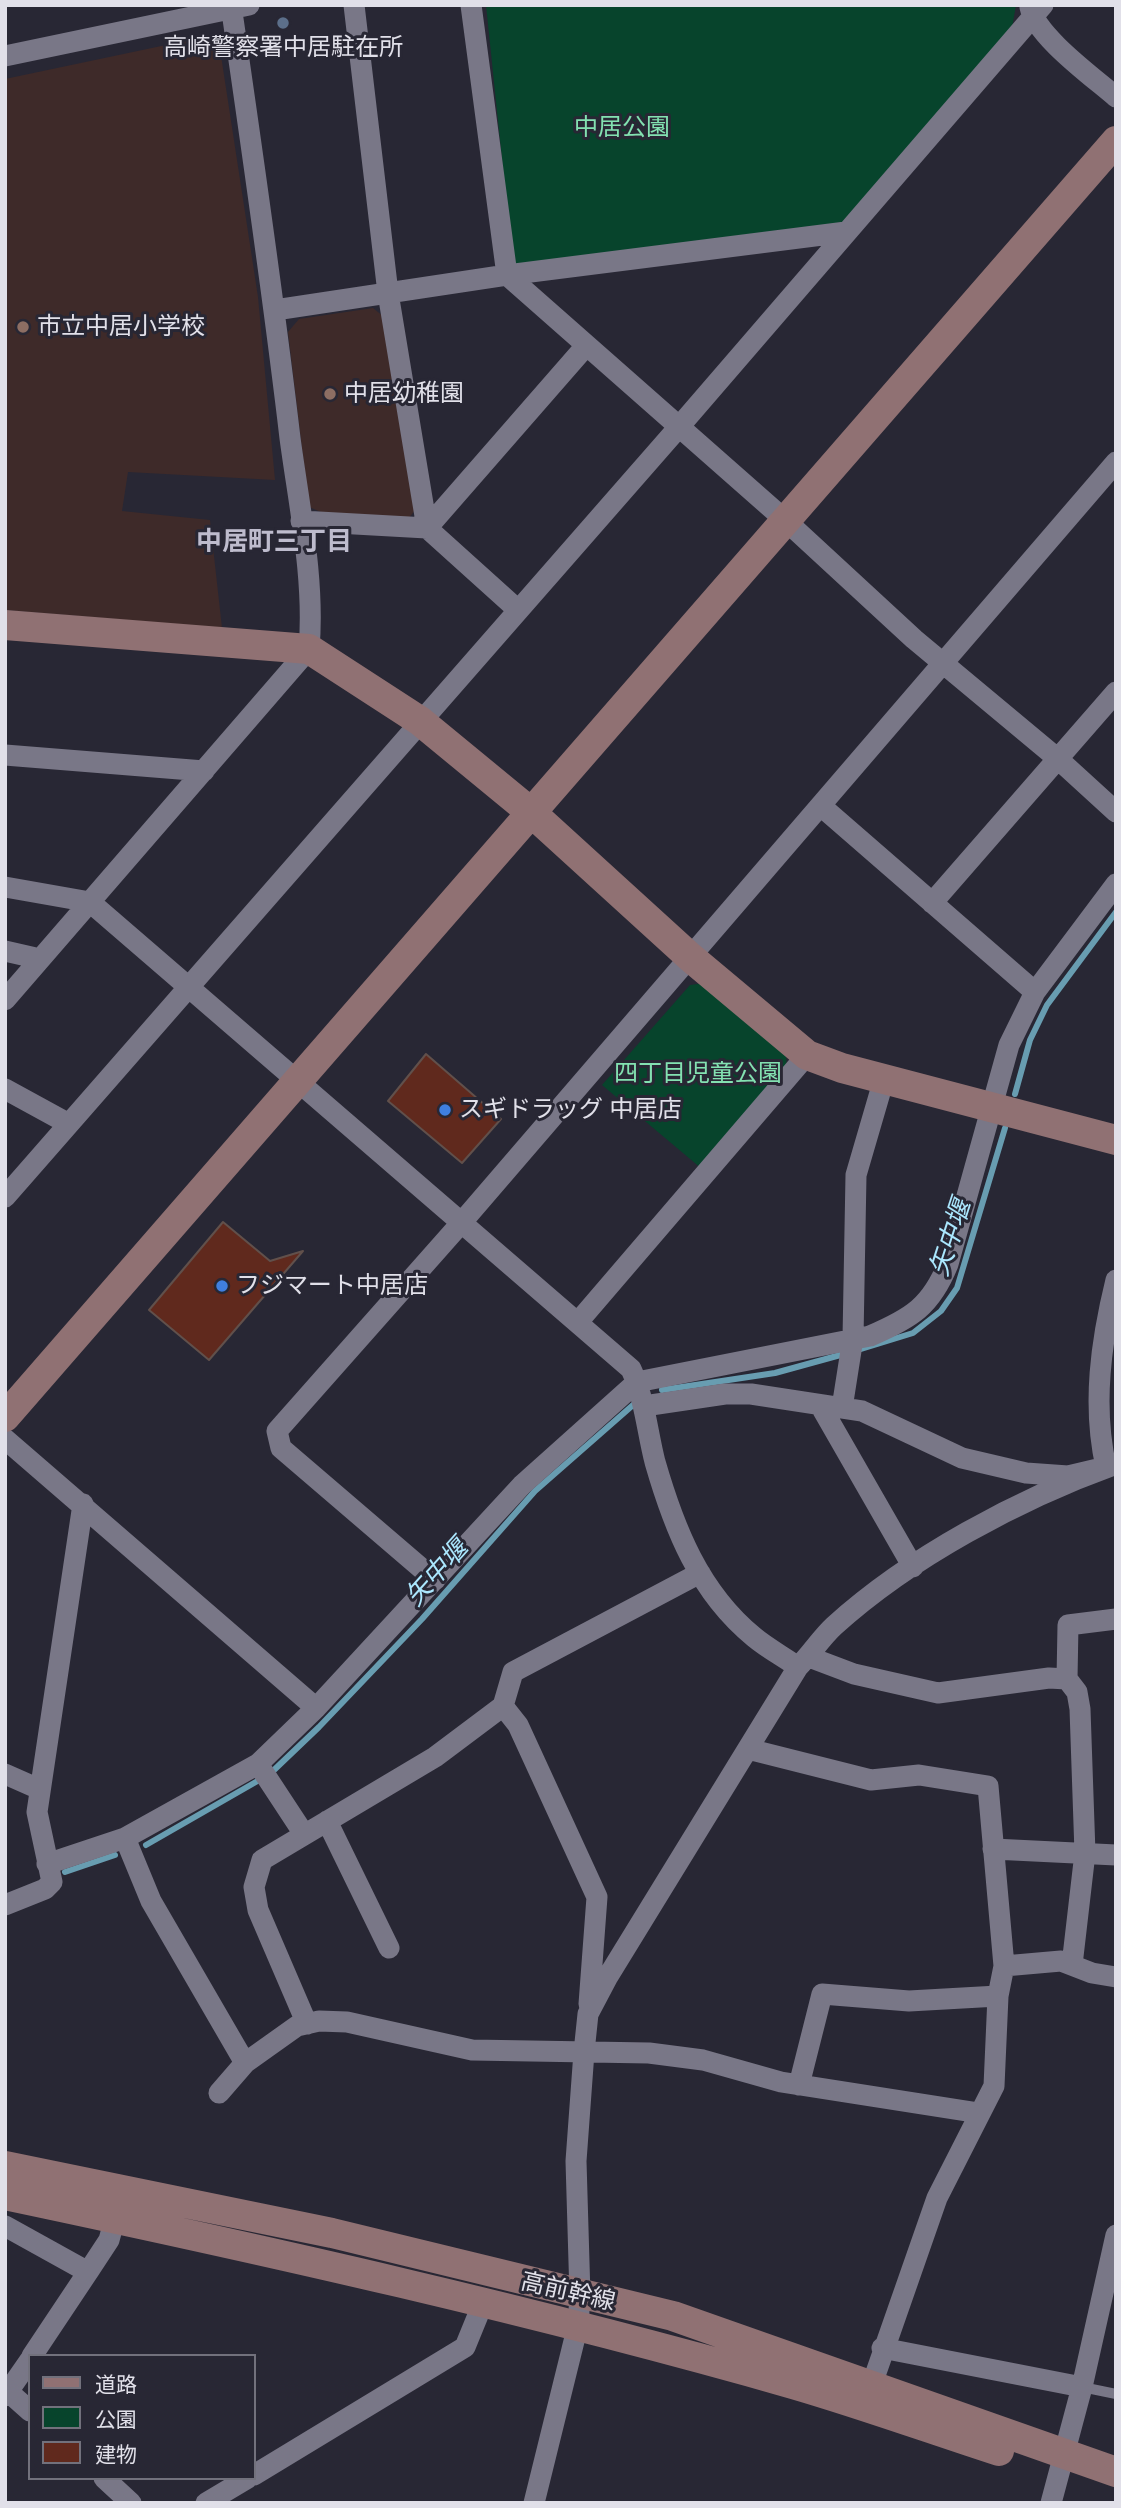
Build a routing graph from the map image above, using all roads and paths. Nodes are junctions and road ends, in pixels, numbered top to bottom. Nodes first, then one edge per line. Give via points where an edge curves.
1 (354, 5) edge
2 (471, 5) edge
3 (237, 6) edge
4 (1035, 10) edge
5 (5, 56) edge
6 (1116, 97) edge
7 (1116, 141) edge
8 (846, 232) junction
9 (507, 275) junction
10 (388, 293) junction
11 (275, 310) junction
12 (585, 347) junction
13 (678, 428) junction
14 (1116, 462) edge
15 (785, 520) junction
16 (301, 521) junction
17 (427, 528) junction
18 (518, 610) junction
19 (5, 625) edge
20 (309, 649) junction
21 (943, 665) junction
22 (1116, 692) edge
23 (420, 721) junction
24 (5, 755) edge
25 (1058, 759) junction
26 (204, 771) junction
27 (821, 806) junction
28 (1116, 812) edge
29 (533, 814) junction
30 (1116, 884) edge
31 (5, 887) edge
32 (90, 902) junction
33 (932, 903) junction
34 (5, 951) edge
35 (690, 957) junction
36 (40, 959) junction
37 (187, 988) junction
38 (1035, 992) junction
39 (5, 1000) edge
40 (807, 1055) junction
41 (884, 1079) junction
42 (299, 1083) junction
43 (5, 1089) edge
44 (993, 1106) junction
45 (69, 1124) junction
46 (1116, 1140) edge
47 (5, 1197) edge
48 (462, 1222) junction
49 (1116, 1280) edge
50 (578, 1322) junction
51 (853, 1338) junction
52 (637, 1382) junction
53 (1107, 1392) edge
54 (820, 1405) junction
55 (644, 1406) junction
56 (842, 1408) junction
57 (5, 1417) edge
58 (5, 1440) edge
59 (1111, 1465) edge
60 (83, 1504) junction
61 (913, 1567) junction
62 (700, 1573) junction
63 (435, 1580) junction
64 (1116, 1619) edge
65 (804, 1662) junction
66 (1067, 1679) junction
67 (502, 1706) junction
68 (316, 1708) junction
69 (748, 1749) junction
70 (258, 1764) junction
71 (5, 1774) edge
72 (39, 1789) junction
73 (327, 1821) junction
74 (304, 1834) junction
75 (125, 1838) junction
76 (993, 1849) junction
77 (1084, 1853) junction
78 (1116, 1855) edge
79 (47, 1864) junction
80 (5, 1905) edge
81 (389, 1948) dead end
82 (1072, 1965) junction
83 (1003, 1966) junction
84 (1116, 1977) edge
85 (998, 1996) junction
86 (588, 2014) junction
87 (307, 2024) junction
88 (584, 2052) junction
89 (245, 2063) junction
90 (799, 2085) junction
91 (219, 2093) dead end
92 (979, 2113) junction
93 (5, 2166) edge
94 (5, 2195) edge
95 (115, 2218) junction
96 (5, 2226) edge
97 (1116, 2235) edge
98 (88, 2272) junction
99 (580, 2296) junction
100 (483, 2303) junction
101 (578, 2325) junction
102 (882, 2348) junction
103 (34, 2354) edge
104 (28, 2362) edge
105 (872, 2384) junction
106 (1082, 2387) junction
107 (6, 2392) edge
108 (1116, 2394) edge
109 (28, 2409) edge
110 (1061, 2462) junction
111 (1116, 2472) edge
112 (256, 2474) edge
113 (106, 2480) edge
114 (245, 2480) edge
115 (1116, 2491) edge
116 (131, 2503) edge
117 (206, 2503) edge
118 (534, 2503) edge
119 (1051, 2503) edge

1 - 10 street
2 - 9 street
3 - 5 street
3 - 11 street
4 - 6 street
4 - 8 street
7 - 15 street
8 - 9 street
8 - 13 street
9 - 10 street
9 - 12 street
10 - 11 street
10 - 17 street
11 - 16 street
12 - 13 street
12 - 17 street
13 - 15 street
13 - 18 street
14 - 21 street
15 - 21 street
15 - 29 street
16 - 17 street
16 - 20 street via 311,622
17 - 18 street
18 - 23 street
19 - 20 street
20 - 23 street
20 - 26 street
21 - 25 street
21 - 27 street
22 - 25 street
23 - 29 street
23 - 37 street
24 - 26 street
25 - 28 street
25 - 33 street
26 - 32 street
27 - 33 street
27 - 35 street
29 - 35 street
29 - 42 street
30 - 38 street
31 - 32 street
32 - 36 street
32 - 37 street
33 - 38 street
34 - 36 street
35 - 40 street
35 - 48 street
36 - 39 street
37 - 42 street
37 - 45 street
38 - 44 street via 1009,1045
40 - 41 street
40 - 50 street
41 - 44 street
41 - 51 street via 856,1175
42 - 48 street
42 - 57 street
43 - 45 street
44 - 46 street
44 - 51 street via 937,1292 900,1324
45 - 47 street
48 - 50 street
48 - 63 street via 282,1424 276,1439
49 - 53 street via 1101,1353
50 - 52 street via 631,1369
51 - 52 street via 738,1365
51 - 56 street
52 - 55 street
52 - 63 street via 522,1485
53 - 59 street via 1101,1447
54 - 55 street via 724,1394
54 - 56 street
54 - 61 street
55 - 62 street via 655,1461 680,1538
56 - 59 street via 893,1423 962,1458 1026,1474 1068,1476
58 - 60 street
59 - 61 street via 983,1524
60 - 68 street
60 - 72 street
61 - 65 street via 832,1627
62 - 65 street via 754,1637
62 - 67 street via 513,1672
63 - 68 street
64 - 66 street via 1068,1625
65 - 66 street via 938,1693
65 - 69 street
66 - 77 street via 1077,1692 1080,1709
67 - 73 street via 435,1757
67 - 86 street via 518,1725 597,1897
68 - 70 street
69 - 76 street via 871,1780 919,1775 988,1786
69 - 86 street
70 - 74 street
70 - 75 street
71 - 72 street
72 - 79 street via 38,1828
73 - 74 street
73 - 81 street
74 - 87 street via 262,1860 254,1887 258,1910
75 - 79 street
75 - 89 street via 151,1901
76 - 77 street
76 - 83 street
77 - 78 street
77 - 82 street
79 - 80 street via 52,1882 45,1889
82 - 83 street via 1061,1961
82 - 84 street
83 - 85 street
85 - 90 street via 909,2001 822,1994
85 - 92 street via 994,2086
86 - 88 street
87 - 88 street via 347,2022 471,2050
87 - 89 street via 297,2026
88 - 90 street via 704,2060
88 - 99 street via 576,2161
89 - 91 street
90 - 92 street
92 - 102 street via 937,2198
93 - 99 street, 高前幹線 via 332,2233
94 - 95 street, 高前幹線
95 - 98 street
95 - 100 street, 高前幹線
96 - 98 street
97 - 106 street
98 - 103 street
99 - 101 street
99 - 105 street, 高前幹線 via 673,2316
100 - 101 street, 高前幹線
100 - 112 street via 465,2347
101 - 110 street, 高前幹線
101 - 118 street
102 - 105 street
102 - 106 street
104 - 107 street
105 - 110 street, 高前幹線
106 - 108 lane
106 - 110 street
107 - 109 street
110 - 111 street, 高前幹線
110 - 115 street, 高前幹線
110 - 119 street
113 - 116 street
114 - 117 street

